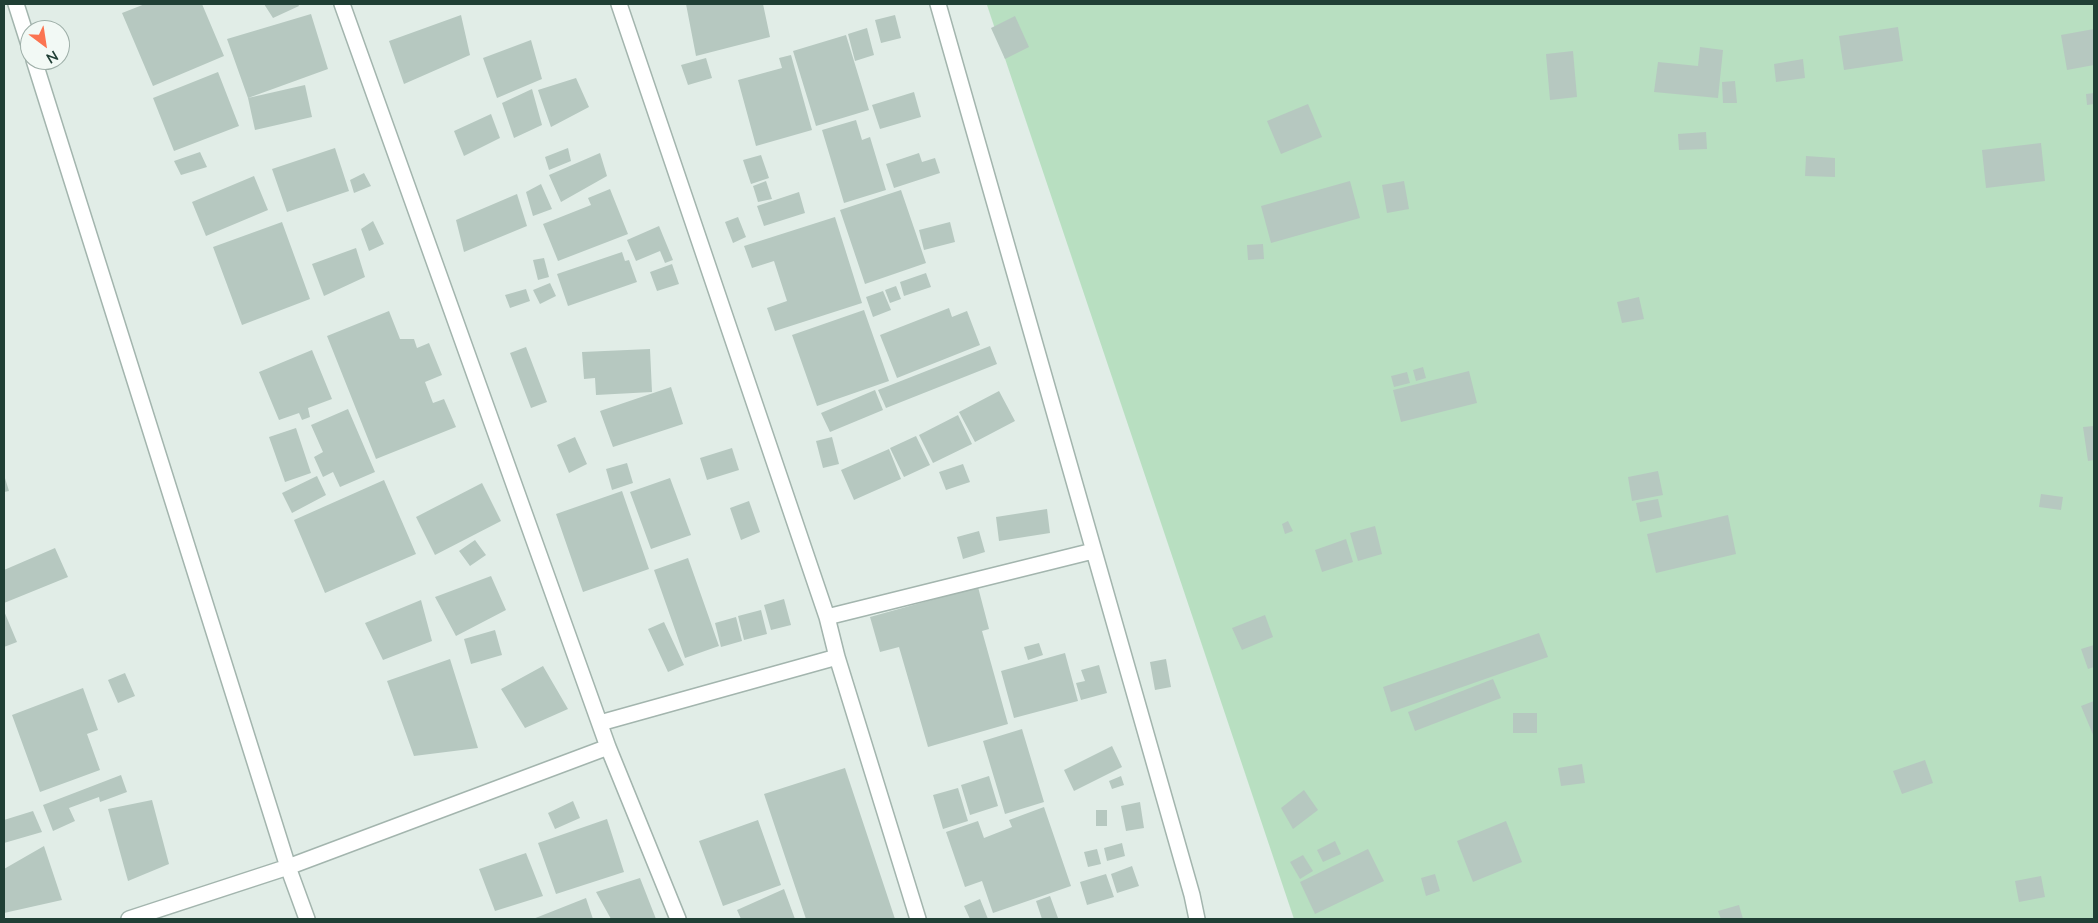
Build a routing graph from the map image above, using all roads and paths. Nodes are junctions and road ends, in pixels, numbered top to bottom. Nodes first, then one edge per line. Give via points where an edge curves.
1 (16, 4) edge
2 (342, 4) edge
3 (619, 4) edge
4 (938, 4) edge
5 (21, 20) edge
6 (37, 70) edge
7 (1093, 551) junction
8 (827, 617) junction
9 (837, 657) junction
10 (600, 723) junction
11 (608, 747) junction
12 (288, 867) junction
13 (129, 919) edge
14 (307, 919) edge
15 (678, 919) edge
16 (918, 919) edge
17 (1197, 919) edge

1 - 5 street
2 - 10 street
3 - 8 street
4 - 7 street
6 - 12 street
7 - 8 street
7 - 17 street
8 - 9 street
9 - 10 street
9 - 16 street
10 - 11 street
11 - 12 street
11 - 15 street
12 - 13 street
12 - 14 street

